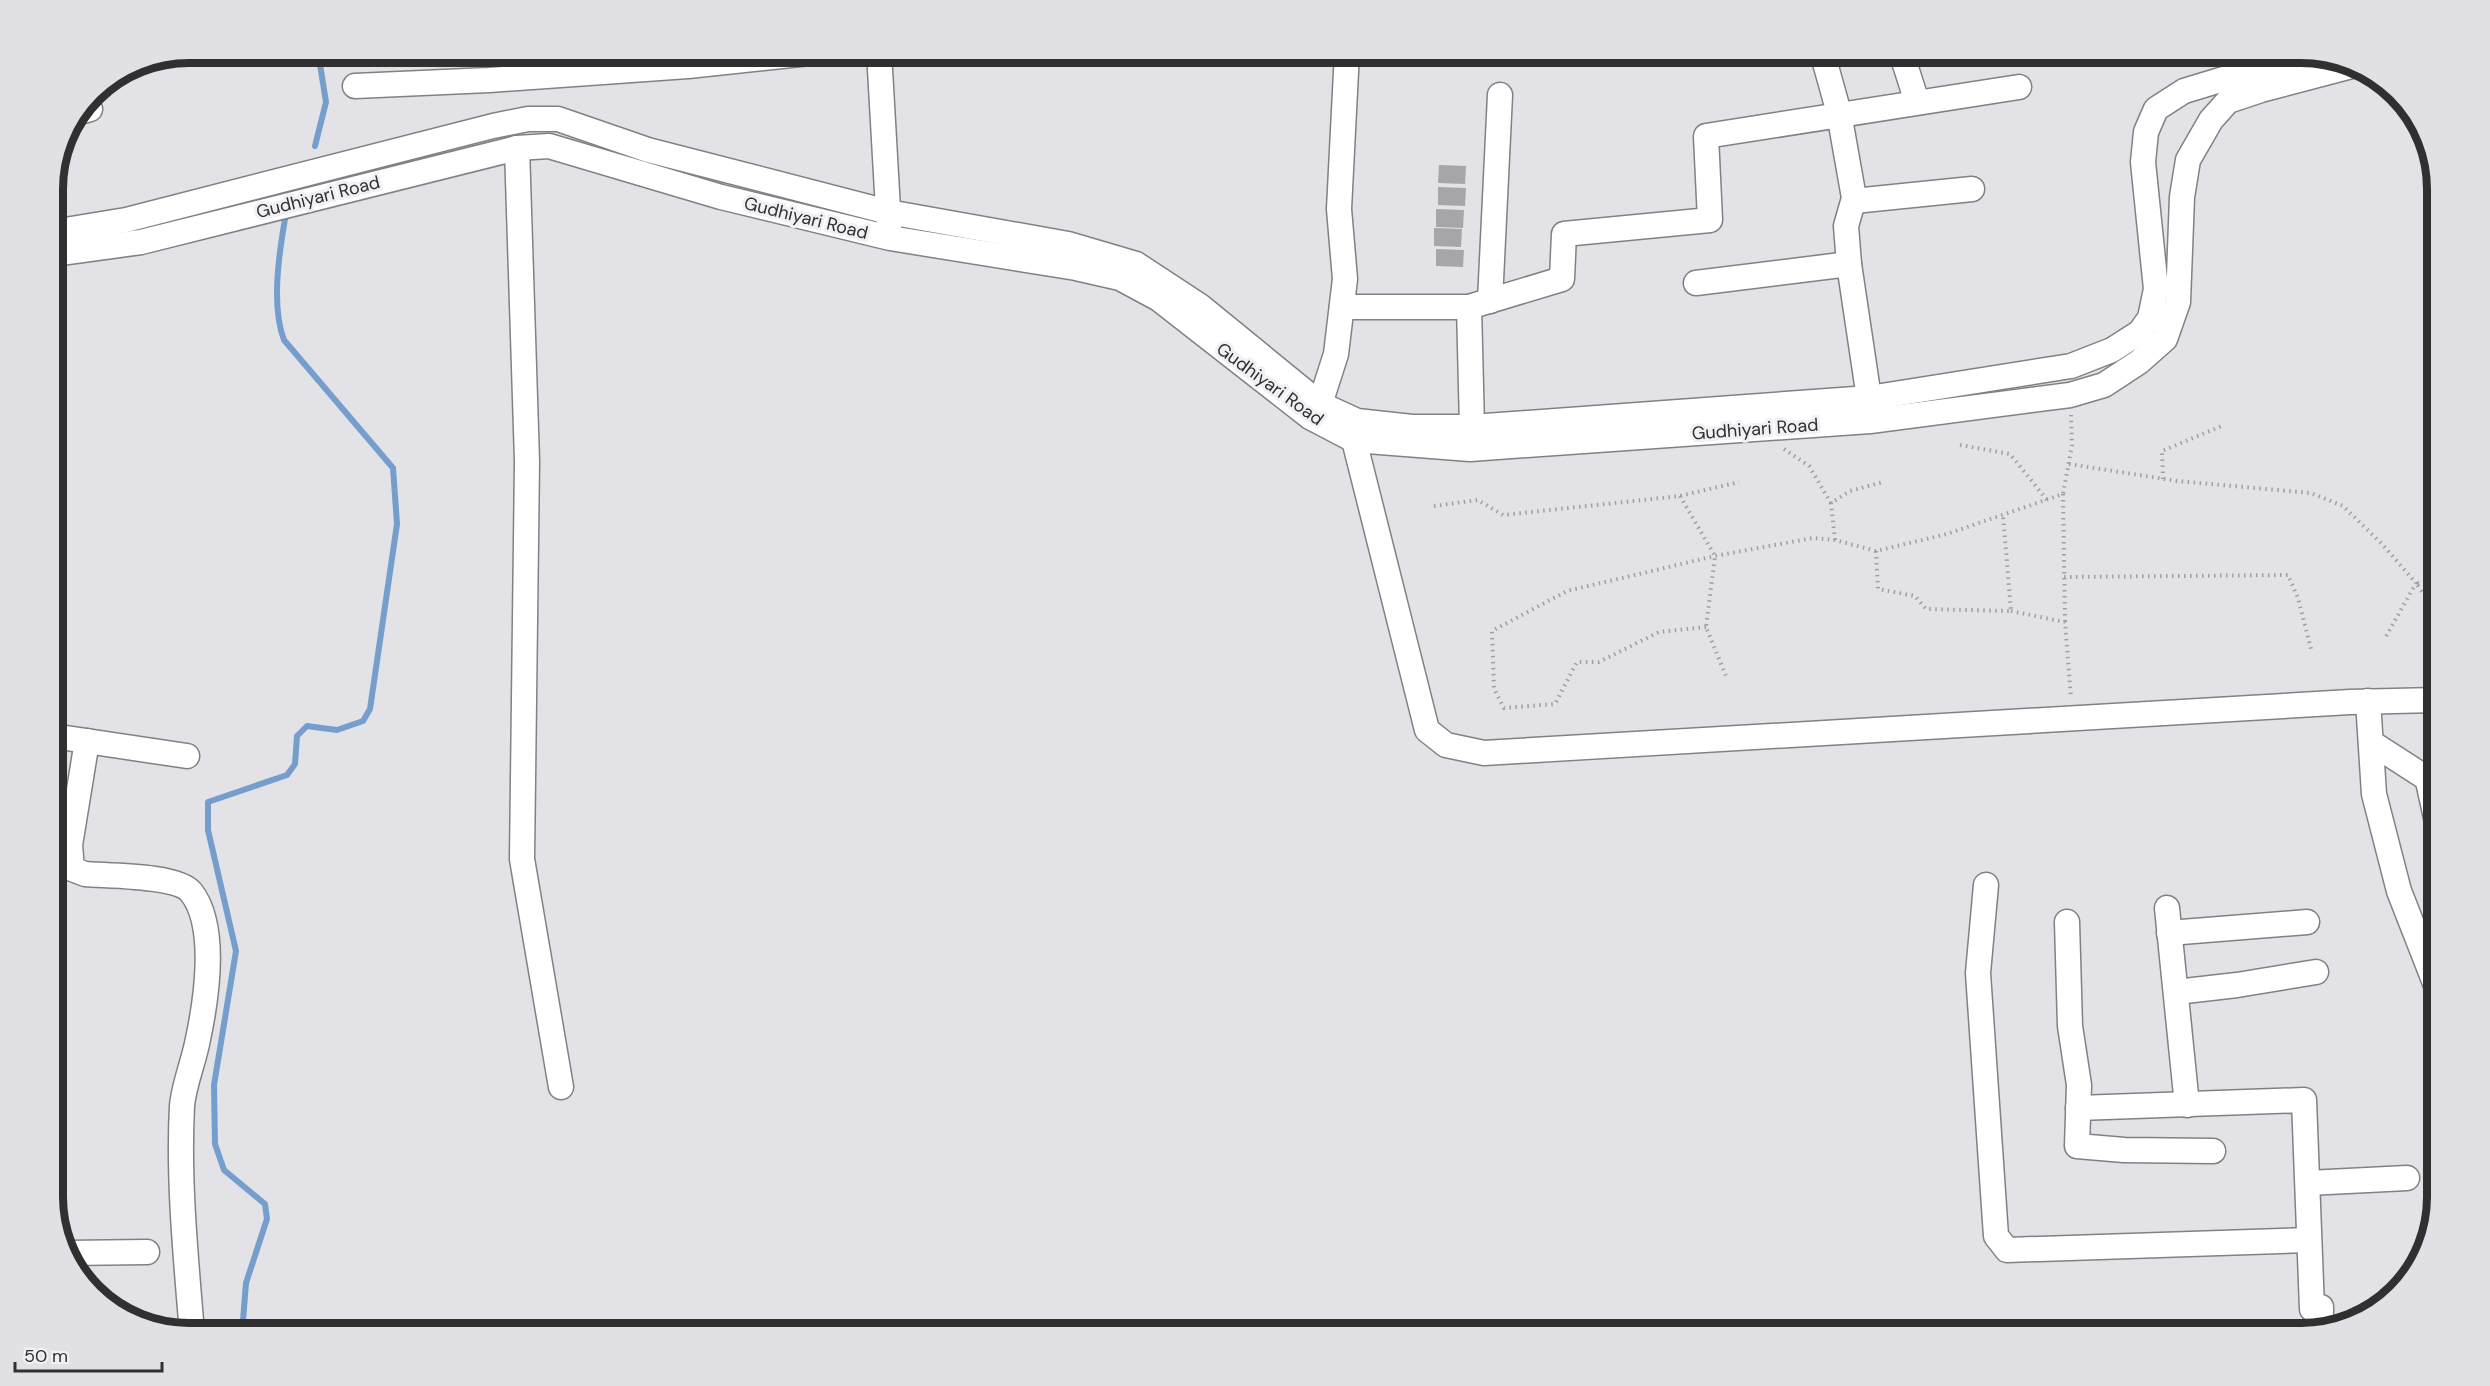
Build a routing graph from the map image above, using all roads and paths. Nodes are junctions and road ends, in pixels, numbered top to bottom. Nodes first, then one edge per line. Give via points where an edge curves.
1 (716, 63) edge
2 (880, 63) edge
3 (1346, 63) edge
4 (1825, 63) edge
5 (1905, 63) edge
6 (2276, 63) edge
7 (2340, 69) edge
8 (355, 86) dead end
9 (2019, 87) dead end
10 (1500, 95) dead end
11 (1917, 102) junction
12 (1839, 113) junction
13 (517, 148) junction
14 (1972, 189) dead end
15 (1854, 201) junction
16 (888, 212) junction
17 (63, 230) edge
18 (890, 238) junction
19 (63, 254) edge
20 (1849, 264) junction
21 (1696, 283) dead end
22 (1480, 304) junction
23 (1342, 307) junction
24 (2071, 366) junction
25 (2075, 393) junction
26 (1869, 398) junction
27 (1320, 404) junction
28 (2224, 425) dead end
29 (1472, 427) junction
30 (1354, 440) junction
31 (1960, 446) dead end
32 (1784, 449) dead end
33 (2068, 464) junction
34 (2163, 479) junction
35 (1738, 482) dead end
36 (1883, 482) dead end
37 (2063, 494) junction
38 (1680, 496) junction
39 (2047, 500) junction
40 (1831, 503) junction
41 (1434, 506) dead end
42 (2003, 515) junction
43 (1835, 540) junction
44 (1876, 551) junction
45 (1715, 556) junction
46 (2064, 577) junction
47 (2416, 583) junction
48 (2427, 584) edge
49 (2427, 599) edge
50 (2011, 611) junction
51 (2065, 622) junction
52 (1706, 627) junction
53 (2384, 640) dead end
54 (2311, 649) dead end
55 (1726, 676) dead end
56 (2427, 700) edge
57 (2368, 701) junction
58 (2073, 718) junction
59 (63, 737) edge
60 (87, 741) junction
61 (2372, 743) junction
62 (187, 756) dead end
63 (2427, 778) edge
64 (1986, 885) dead end
65 (2167, 908) dead end
66 (2067, 922) dead end
67 (2307, 922) dead end
68 (2169, 933) junction
69 (2427, 961) edge
70 (2316, 972) dead end
71 (2176, 992) junction
72 (561, 1087) dead end
73 (2187, 1105) junction
74 (2078, 1108) junction
75 (2212, 1151) dead end
76 (2407, 1178) dead end
77 (2308, 1183) junction
78 (2308, 1240) junction
79 (147, 1252) dead end
80 (77, 1253) edge
81 (2321, 1321) edge
82 (191, 1323) edge

1 - 8 street
2 - 16 street
3 - 23 street via 1339,209 1345,279
4 - 12 street
5 - 11 street
6 - 24 street, Gudhiyari Road via 2184,91 2156,109 2146,132 2143,162 2156,289 2150,318 2140,332 2112,350
7 - 25 street, Gudhiyari Road via 2228,101 2211,120 2188,160 2182,197 2178,302 2165,339 2104,385
9 - 11 street
10 - 22 street
11 - 12 street
12 - 15 street
12 - 22 street via 1706,136 1710,220 1564,234 1562,279
13 - 18 street, Gudhiyari Road via 549,146 721,197
13 - 19 street, Gudhiyari Road via 141,242
13 - 72 street via 527,461 522,859
14 - 15 street
15 - 20 street via 1846,226
16 - 17 street, Gudhiyari Road via 648,150 558,119 528,119 126,220
16 - 18 street
16 - 27 street, Gudhiyari Road via 1068,244 1137,264 1200,306
18 - 30 street, Gudhiyari Road via 1120,278 1159,299 1310,417
20 - 21 street
20 - 26 street
22 - 23 street
22 - 29 street
23 - 27 street via 1336,354
24 - 25 street
24 - 26 street, Gudhiyari Road
25 - 30 street, Gudhiyari Road via 1870,421 1470,449
25 - 33 path
26 - 29 street, Gudhiyari Road
27 - 29 street, Gudhiyari Road via 1357,421 1412,427
28 - 34 path via 2162,451
30 - 58 street via 1427,730 1446,745 1484,753
31 - 39 path via 2010,454
32 - 40 path via 1809,466
33 - 34 path
33 - 37 path
34 - 47 path via 2311,493 2343,506
35 - 38 path
36 - 40 path via 1850,492
37 - 39 path
37 - 46 path
38 - 41 path via 1503,515 1478,500
38 - 45 path
39 - 42 path
40 - 43 path
42 - 44 path via 1947,534
42 - 50 path
43 - 44 path
43 - 45 path via 1814,538
44 - 50 path via 1878,589 1915,596 1926,609
45 - 52 path
45 - 52 path via 1567,591 1492,631 1494,689 1504,708 1555,705 1577,662 1599,662 1659,632
46 - 51 path
46 - 54 path via 2288,575
47 - 48 path
47 - 49 path
47 - 53 path
50 - 51 path
51 - 58 path
52 - 55 path
56 - 57 street
57 - 58 street
57 - 61 street
59 - 60 street
60 - 62 street
60 - 82 street via 70,845 72,869 86,874 172,881 191,892 202,918 209,959 198,1040 182,1104
61 - 63 street
61 - 69 street via 2374,794 2399,891
64 - 78 street via 1978,973 1996,1236 2007,1250
65 - 68 street
66 - 74 street via 2070,1026 2079,1085
67 - 68 street
68 - 71 street
70 - 71 street
71 - 73 street
73 - 74 street
73 - 77 street via 2304,1100
74 - 75 street via 2077,1146
76 - 77 street
77 - 78 street
78 - 81 street via 2312,1309 2321,1307
79 - 80 street

